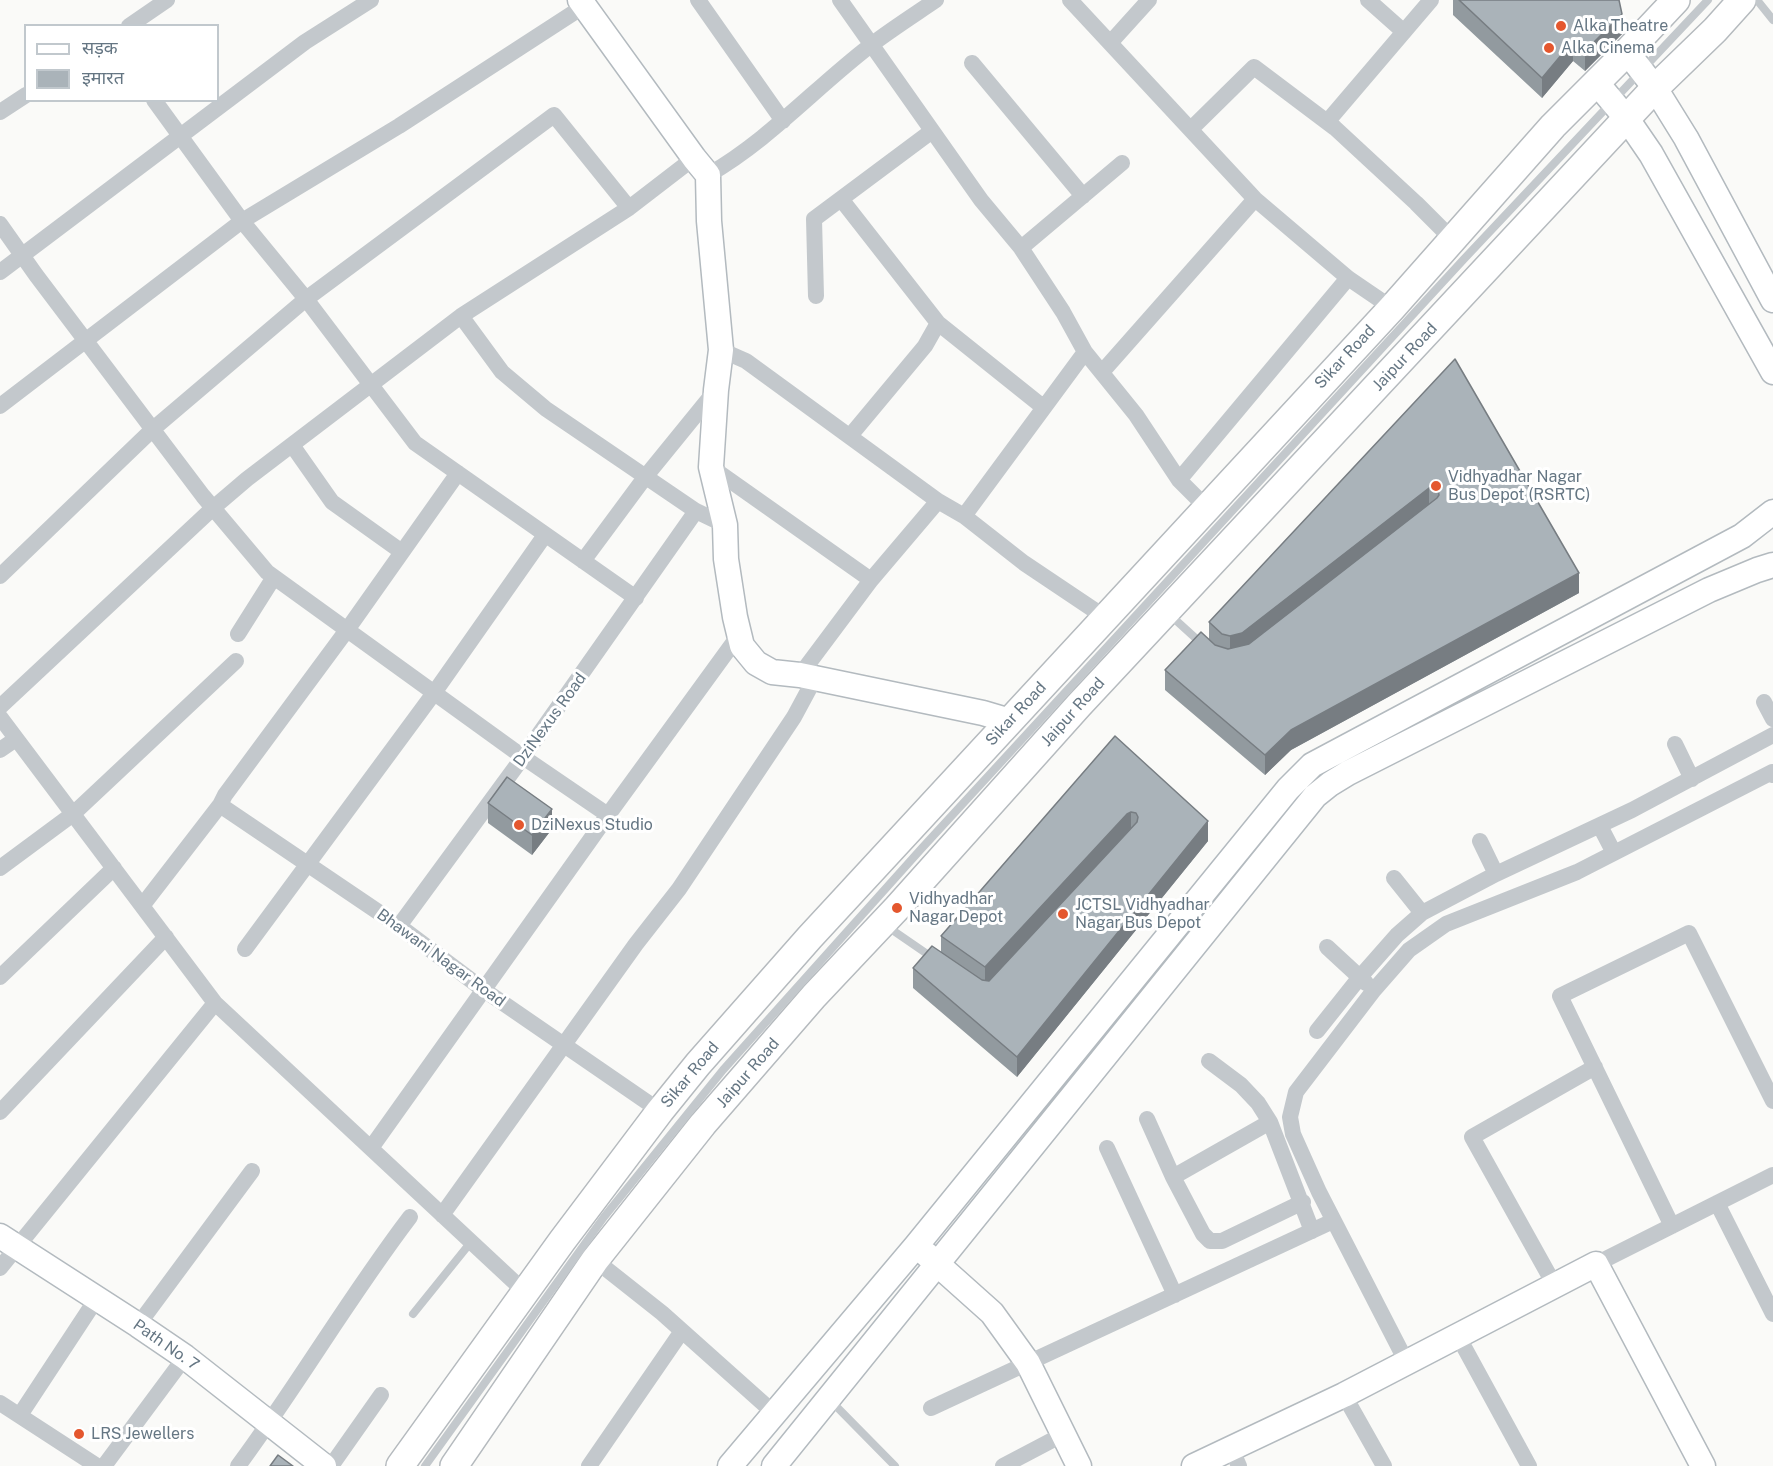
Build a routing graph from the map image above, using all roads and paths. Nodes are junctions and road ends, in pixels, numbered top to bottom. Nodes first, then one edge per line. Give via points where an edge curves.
1 (167, 0) edge
2 (372, 0) edge
3 (698, 0) edge
4 (840, 0) edge
5 (936, 0) edge
6 (1070, 0) edge
7 (1149, 0) edge
8 (1368, 0) edge
9 (1431, 0) edge
10 (1676, 0) edge
11 (1708, 0) edge
12 (1742, 0) edge
13 (1757, 0) edge
14 (582, 3) edge
15 (1773, 20) edge
16 (132, 24) edge
17 (1404, 32) junction
18 (1111, 42) junction
19 (870, 45) junction
20 (972, 63) dead end
21 (1641, 70) junction
22 (24, 96) edge
23 (1612, 100) junction
24 (156, 102) edge
25 (0, 112) edge
26 (783, 121) junction
27 (1327, 122) junction
28 (1191, 129) junction
29 (932, 131) junction
30 (181, 135) junction
31 (1122, 163) dead end
32 (701, 167) junction
33 (1083, 196) junction
34 (841, 199) junction
35 (1255, 199) junction
36 (629, 208) junction
37 (242, 221) junction
38 (0, 224) edge
39 (1452, 239) junction
40 (1021, 248) junction
41 (22, 255) junction
42 (0, 272) edge
43 (1348, 278) junction
44 (816, 296) dead end
45 (306, 299) junction
46 (1773, 300) edge
47 (1392, 308) junction
48 (461, 316) junction
49 (938, 323) junction
50 (85, 341) junction
51 (721, 351) junction
52 (1085, 352) junction
53 (1103, 371) junction
54 (1773, 372) edge
55 (370, 385) junction
56 (716, 390) junction
57 (0, 406) edge
58 (1043, 408) junction
59 (153, 429) junction
60 (850, 436) junction
61 (292, 445) junction
62 (711, 468) junction
63 (458, 473) junction
64 (646, 476) junction
65 (1179, 480) junction
66 (938, 501) junction
67 (1206, 507) junction
68 (213, 508) junction
69 (696, 511) junction
70 (1773, 512) edge
71 (964, 516) junction
72 (725, 525) junction
73 (545, 535) junction
74 (402, 552) junction
75 (583, 561) junction
76 (1773, 565) edge
77 (0, 576) edge
78 (274, 577) junction
79 (871, 580) junction
80 (636, 598) junction
81 (1167, 612) junction
82 (1106, 618) junction
83 (347, 630) junction
84 (238, 634) dead end
85 (739, 635) junction
86 (1210, 652) edge
87 (236, 662) dead end
88 (808, 677) junction
89 (434, 693) junction
90 (1764, 702) dead end
91 (0, 708) edge
92 (0, 717) edge
93 (1773, 719) edge
94 (1010, 721) junction
95 (1773, 735) edge
96 (16, 738) junction
97 (1675, 744) dead end
98 (0, 750) edge
99 (523, 757) junction
100 (1773, 775) edge
101 (1692, 779) junction
102 (220, 806) junction
103 (73, 814) junction
104 (608, 815) junction
105 (1600, 825) junction
106 (1480, 841) dead end
107 (1614, 853) junction
108 (308, 864) junction
109 (0, 868) edge
110 (114, 868) junction
111 (1496, 874) junction
112 (1394, 878) dead end
113 (142, 906) junction
114 (1422, 913) junction
115 (882, 922) junction
116 (399, 926) junction
117 (166, 938) junction
118 (1327, 947) dead end
119 (245, 949) dead end
120 (939, 962) edge
121 (0, 976) edge
122 (1360, 977) junction
123 (484, 990) junction
124 (1374, 990) junction
125 (215, 1004) junction
126 (1317, 1031) dead end
127 (565, 1046) junction
128 (1209, 1061) dead end
129 (1595, 1067) junction
130 (1773, 1101) edge
131 (660, 1111) junction
132 (0, 1112) edge
133 (1146, 1119) dead end
134 (1270, 1122) junction
135 (371, 1148) junction
136 (1107, 1148) dead end
137 (252, 1171) dead end
138 (1773, 1174) edge
139 (1173, 1177) junction
140 (1303, 1202) junction
141 (1717, 1203) junction
142 (442, 1215) junction
143 (410, 1217) dead end
144 (1333, 1221) junction
145 (1672, 1226) junction
146 (1312, 1231) junction
147 (9, 1242) edge
148 (471, 1242) junction
149 (916, 1246) junction
150 (595, 1260) junction
151 (938, 1263) junction
152 (1596, 1264) junction
153 (0, 1268) edge
154 (1555, 1286) junction
155 (525, 1292) junction
156 (1175, 1295) junction
157 (97, 1299) junction
158 (414, 1314) dead end
159 (1773, 1314) edge
160 (138, 1325) junction
161 (682, 1331) junction
162 (1458, 1336) junction
163 (185, 1357) junction
164 (1028, 1363) junction
165 (1407, 1363) junction
166 (381, 1395) dead end
167 (1344, 1395) junction
168 (829, 1399) junction
169 (0, 1403) edge
170 (931, 1408) dead end
171 (774, 1413) junction
172 (20, 1415) junction
173 (270, 1423) junction
174 (1062, 1435) junction
175 (1235, 1457) edge
176 (97, 1466) edge
177 (104, 1466) edge
178 (238, 1466) edge
179 (324, 1466) edge
180 (331, 1466) edge
181 (400, 1466) edge
182 (425, 1466) edge
183 (454, 1466) edge
184 (590, 1466) edge
185 (730, 1466) edge
186 (774, 1466) edge
187 (895, 1466) edge
188 (1003, 1466) edge
189 (1079, 1466) edge
190 (1194, 1466) edge
191 (1384, 1466) edge
192 (1529, 1466) edge
193 (1703, 1466) edge

1 - 16 street
2 - 30 street via 305,42
3 - 26 street
4 - 19 street
5 - 19 street
6 - 18 street
7 - 18 street
8 - 17 street
9 - 17 street
10 - 21 main road, Sikar Road
11 - 21 lane
12 - 21 main road, Jaipur Road via 1714,30
13 - 15 lane
14 - 32 street
14 - 37 street via 399,126
17 - 27 street
18 - 28 street
19 - 26 street
19 - 29 street
20 - 33 street
21 - 23 main road, Jaipur Road
21 - 23 main road, Sikar Road
21 - 46 street via 1686,138
22 - 25 street
23 - 39 main road, Sikar Road via 1553,126
23 - 54 street via 1651,154
23 - 81 main road, Jaipur Road
23 - 182 lane via 922,848 730,1062 604,1217
24 - 30 street
26 - 32 street via 725,165
27 - 28 street via 1254,67
27 - 39 street
28 - 35 street
29 - 34 street
29 - 40 street
30 - 37 street
30 - 41 street
31 - 33 street
32 - 36 street
32 - 51 street
33 - 40 street
34 - 44 street via 814,219
34 - 49 street
35 - 43 street
35 - 53 street
36 - 45 street via 554,115
36 - 48 street
37 - 45 street
37 - 50 street
38 - 41 street
39 - 47 main road, Sikar Road
40 - 52 street via 1064,312
41 - 42 street
41 - 50 street
43 - 47 street
43 - 65 street
45 - 55 street
45 - 59 street
47 - 67 main road, Sikar Road
48 - 55 street
48 - 64 street via 502,372 546,409
49 - 58 street
49 - 60 street via 925,346
50 - 57 street
50 - 59 street
51 - 56 street
51 - 60 street via 746,361
52 - 53 street
52 - 58 street
53 - 65 street
55 - 61 street
55 - 63 street via 415,443
56 - 62 street
56 - 64 street
58 - 71 street
59 - 68 street
59 - 77 street
60 - 66 street
61 - 68 street
61 - 74 street via 332,502
62 - 72 street
62 - 79 street
63 - 73 street
63 - 74 street
64 - 69 street
64 - 75 street
65 - 67 street
66 - 71 street
66 - 79 street
67 - 82 main road, Sikar Road
68 - 78 street
68 - 91 street
69 - 72 street
69 - 80 street, DziNexus Road
70 - 149 street via 1742,536 1312,765 1280,798
71 - 82 street via 1023,563
72 - 85 street via 726,559
73 - 75 street
73 - 89 street
74 - 83 street
75 - 80 street
76 - 151 street via 1709,590 1348,773 1315,796
78 - 83 street
78 - 84 street
79 - 88 street
80 - 99 street, DziNexus Road
81 - 86 lane
81 - 115 main road, Jaipur Road
82 - 94 main road, Sikar Road
83 - 89 street
83 - 102 street
85 - 88 street via 742,646 756,663 772,672
85 - 104 street
87 - 103 street
88 - 94 street
88 - 127 street via 794,717 679,889
89 - 99 street
89 - 108 street
90 - 93 street
92 - 96 street
94 - 131 main road, Sikar Road via 810,937
95 - 101 street
96 - 98 street
96 - 103 street
97 - 101 street
99 - 104 street
99 - 116 street, DziNexus Road
100 - 107 street via 1772,772
101 - 105 street
102 - 108 street, Bhawani Nagar Road
102 - 113 street
103 - 109 street
103 - 110 street
104 - 123 street
105 - 107 street
105 - 111 street
106 - 111 street
107 - 124 street via 1577,872 1446,924 1409,950
108 - 116 street, Bhawani Nagar Road
108 - 119 street
110 - 113 street
110 - 121 street
111 - 114 street
112 - 114 street
113 - 117 street
114 - 122 street
115 - 120 lane
115 - 150 main road, Jaipur Road via 704,1124
116 - 123 street, Bhawani Nagar Road
117 - 125 street
117 - 132 street
118 - 122 street
122 - 124 street
122 - 126 street
123 - 127 street, Bhawani Nagar Road
123 - 135 street
124 - 144 street via 1296,1092 1290,1117 1293,1134
125 - 135 street
125 - 147 street
127 - 131 street, Bhawani Nagar Road
127 - 142 street
128 - 134 street via 1247,1091
129 - 130 street via 1560,996 1689,933
129 - 145 street
129 - 154 street via 1472,1137
131 - 155 main road, Sikar Road
133 - 139 street
134 - 139 street
134 - 140 street
135 - 142 street
136 - 156 street
137 - 160 street
138 - 141 street
139 - 140 street via 1210,1241 1222,1242
140 - 146 street
141 - 145 street
141 - 159 street
142 - 148 street
143 - 173 street
144 - 146 street
144 - 165 street
145 - 152 street
146 - 156 street
147 - 153 street
147 - 157 street, Path No. 7
148 - 155 street
148 - 158 lane
149 - 151 street
149 - 171 street
150 - 161 street
150 - 183 main road, Jaipur Road
151 - 164 street via 992,1313
151 - 168 street
152 - 154 street
152 - 193 street
154 - 162 street
155 - 181 main road, Sikar Road
156 - 164 street
157 - 160 street, Path No. 7
157 - 172 street
160 - 163 street, Path No. 7
161 - 171 street
161 - 184 street
162 - 165 street
162 - 192 street
163 - 173 street, Path No. 7
163 - 177 street
164 - 170 street
164 - 174 street
165 - 167 street
166 - 180 street
167 - 175 street
167 - 191 street
168 - 186 street
168 - 187 lane
169 - 172 street
171 - 185 street
172 - 176 street
173 - 178 street
173 - 179 street, Path No. 7
174 - 188 street
174 - 189 street
175 - 190 street

